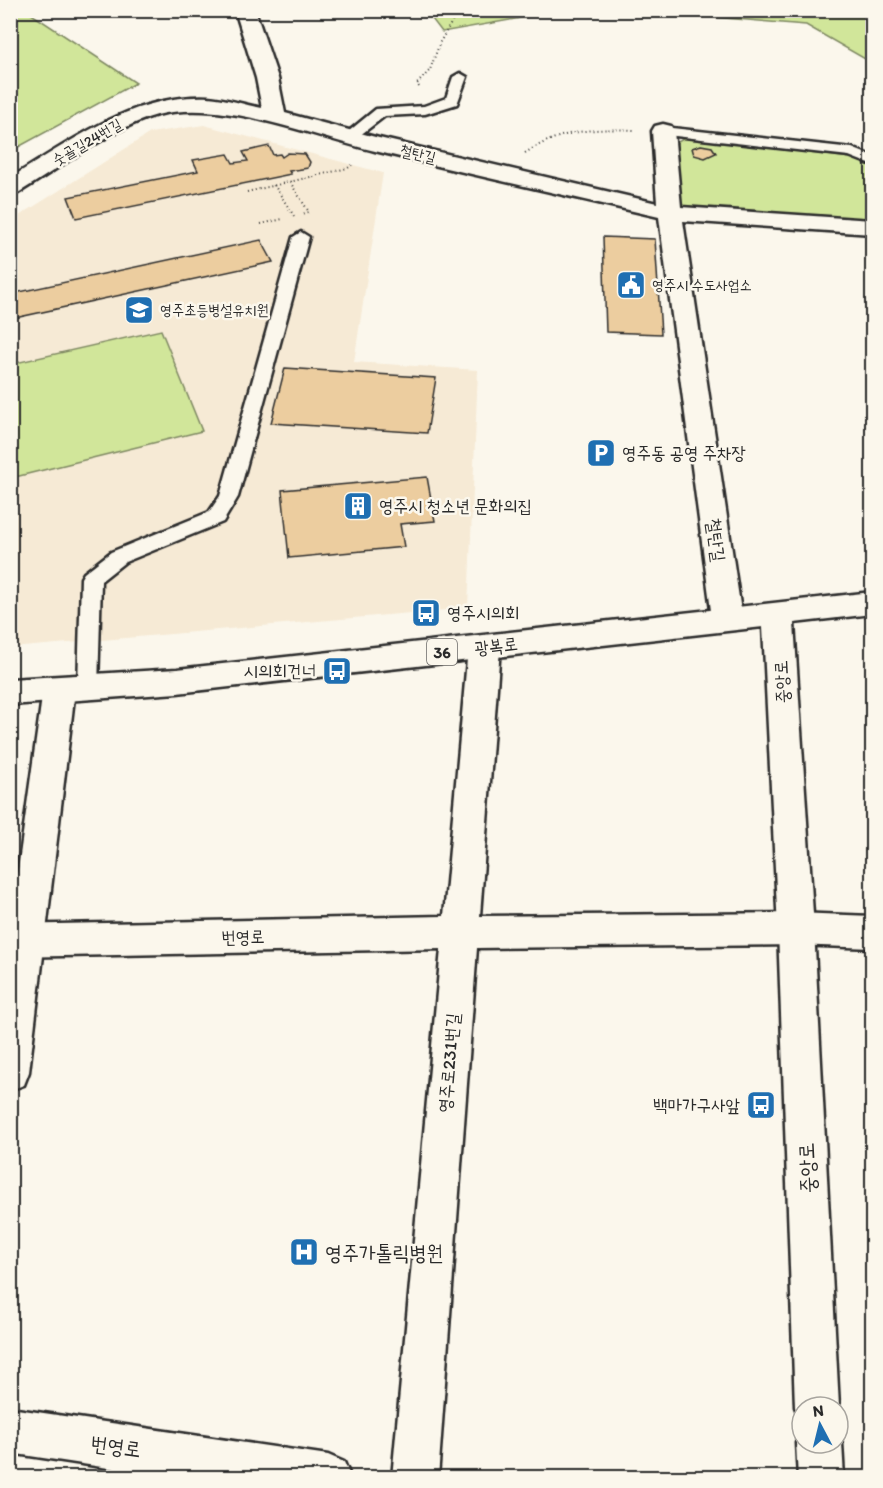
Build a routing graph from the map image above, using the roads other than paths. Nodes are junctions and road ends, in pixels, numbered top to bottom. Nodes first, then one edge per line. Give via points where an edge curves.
1 (245, 10) edge
2 (460, 77) dead end
3 (275, 117) junction
4 (663, 131) joint
5 (350, 136) junction
6 (873, 161) edge
7 (10, 188) edge
8 (670, 213) junction
9 (873, 228) edge
10 (301, 237) dead end
11 (873, 603) edge
12 (778, 614) junction
13 (728, 618) junction
14 (483, 648) junction
15 (73, 689) junction
16 (10, 692) edge
17 (796, 929) junction
18 (460, 932) junction
19 (873, 932) edge
20 (19, 941) edge
21 (10, 1072) edge
22 (817, 1395) edge
23 (10, 1430) edge
24 (820, 1455) edge
25 (328, 1478) edge
26 (415, 1478) edge
27 (821, 1478) edge

1 - 3 street
2 - 5 lane via 452,101 419,110 381,112
3 - 5 street, 철탄길
3 - 7 street, 숫골길24번길 via 208,105 154,109 114,125
4 - 6 lane via 852,152
4 - 8 street, 철탄길
5 - 8 street, 철탄길
8 - 9 street
8 - 13 street, 철탄길
10 - 15 lane via 230,497 216,518 118,557 91,578
11 - 12 street, 광복로 / 36
12 - 13 street, 광복로 / 36
12 - 17 street, 중앙로
13 - 14 street, 광복로 / 36
14 - 15 street, 광복로 / 36
14 - 18 street, 영주로231번길
15 - 16 street, 광복로 / 36
15 - 20 street
17 - 18 street
17 - 19 street
17 - 22 street, 중앙로
18 - 20 street, 번영로
18 - 26 street, 영주로231번길
20 - 21 street
23 - 25 street, 번영로
24 - 27 street

